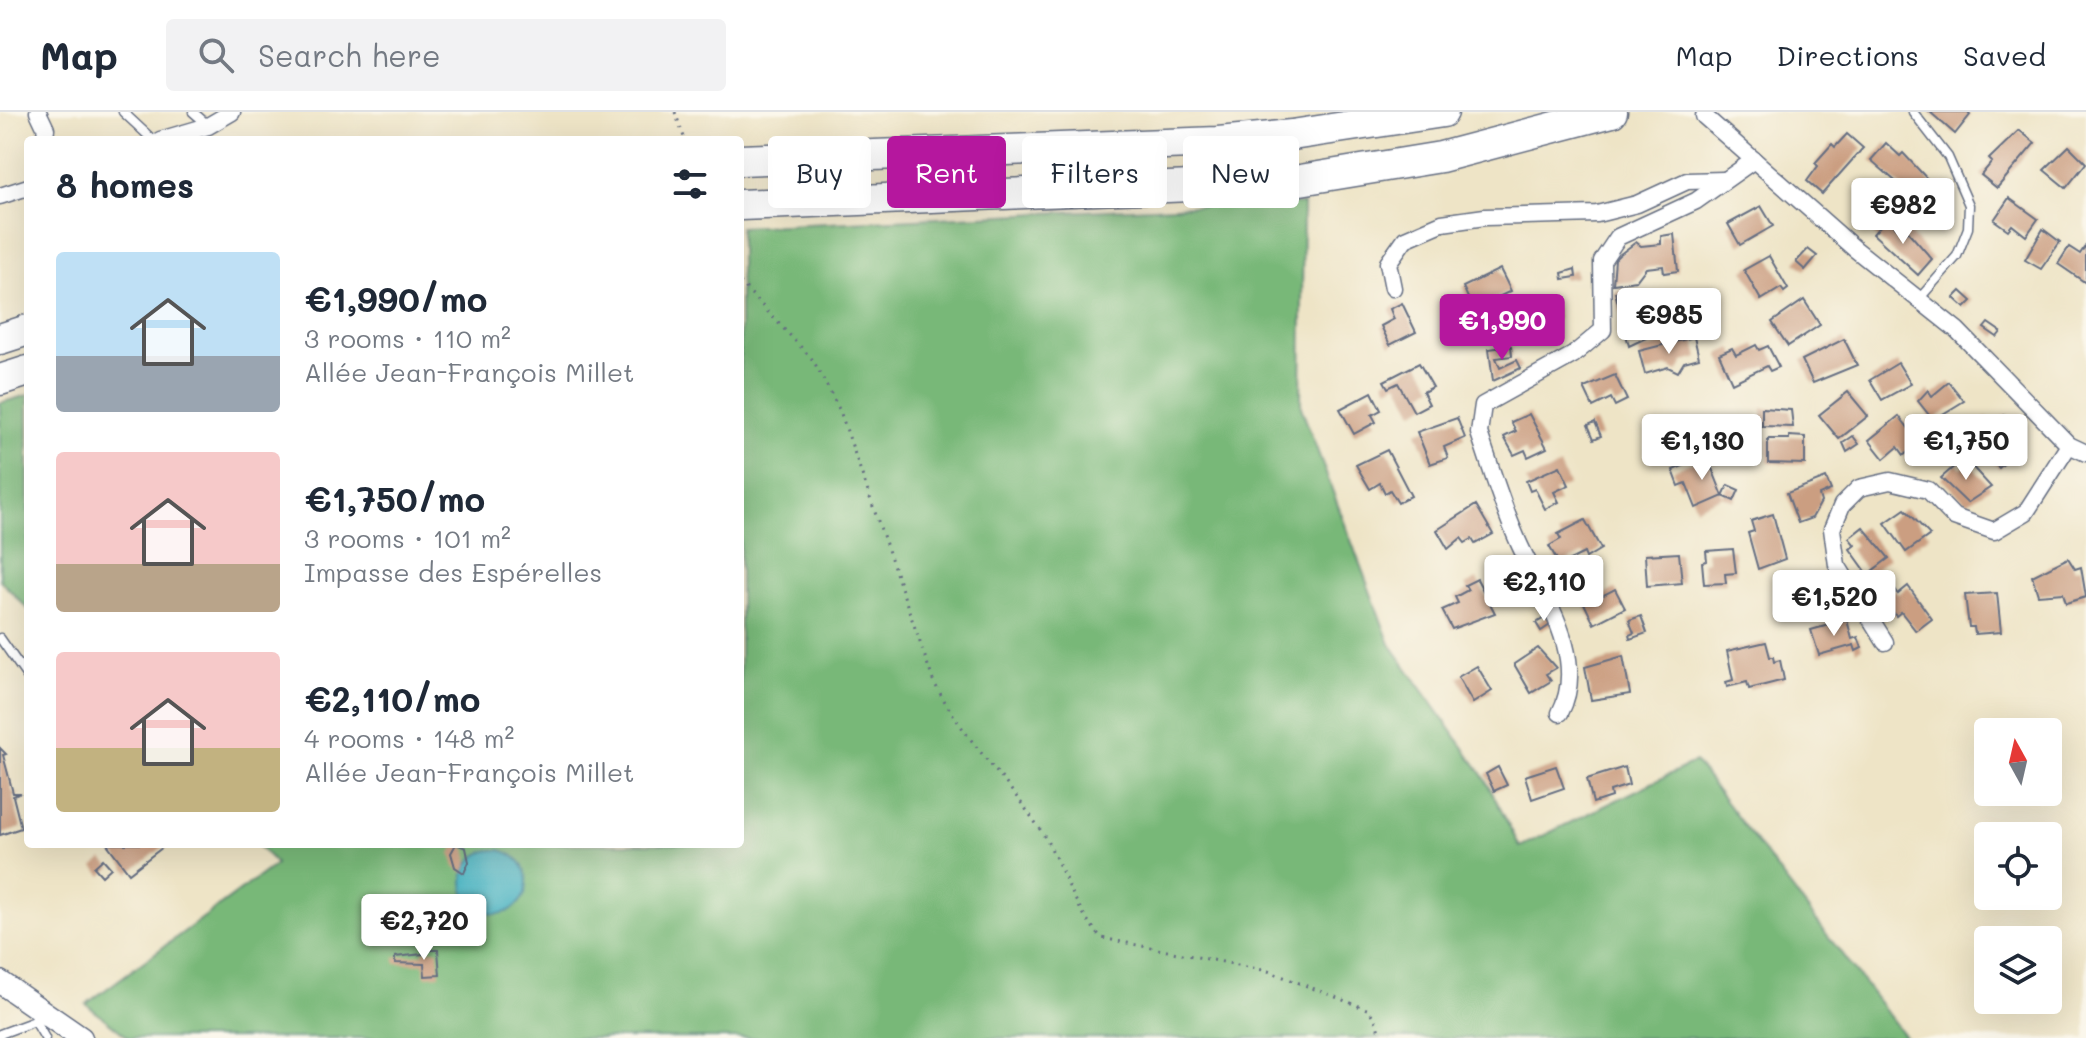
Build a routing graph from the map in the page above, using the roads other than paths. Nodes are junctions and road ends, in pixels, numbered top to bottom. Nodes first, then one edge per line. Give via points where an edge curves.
1 (38, 112) edge
2 (123, 112) edge
3 (193, 112) edge
4 (232, 112) edge
5 (1443, 112) edge
6 (1612, 112) edge
7 (1913, 112) edge
8 (1704, 116) dead end
9 (208, 126) junction
10 (45, 136) edge
11 (149, 136) edge
12 (174, 136) edge
13 (744, 160) edge
14 (1754, 160) junction
15 (1725, 180) junction
16 (24, 188) edge
17 (0, 196) edge
18 (744, 205) edge
19 (1393, 288) dead end
20 (1919, 299) junction
21 (24, 331) edge
22 (0, 339) edge
23 (24, 372) edge
24 (0, 380) edge
25 (2069, 445) junction
26 (2086, 453) edge
27 (0, 638) edge
28 (1885, 642) dead end
29 (24, 672) edge
30 (1560, 713) dead end
31 (0, 982) edge
32 (37, 1015) junction
33 (0, 1034) edge
34 (45, 1038) edge
35 (81, 1038) edge

1 - 10 street
2 - 11 lane
3 - 9 lane
4 - 9 street
5 - 13 highway via 1218,142
6 - 18 highway via 1441,157 1288,182
7 - 20 lane via 1948,157 1969,205 1968,228 1957,256
8 - 14 street
9 - 12 street
14 - 15 street
14 - 20 street
15 - 19 street via 1687,181 1637,204 1597,214 1442,223 1405,239 1388,263
15 - 30 street via 1696,201 1618,237 1602,261 1603,330 1573,355 1483,405 1479,415 1479,433 1517,540 1554,610 1569,667 1570,694
16 - 17 street
20 - 25 street via 1957,330
21 - 22 highway
23 - 24 highway
25 - 26 street
25 - 28 street via 2026,512 1994,531 1954,517 1928,490 1890,481 1859,488 1842,505 1832,529 1837,565
27 - 29 lane
31 - 32 main road
32 - 33 lane
32 - 34 lane
32 - 35 main road

